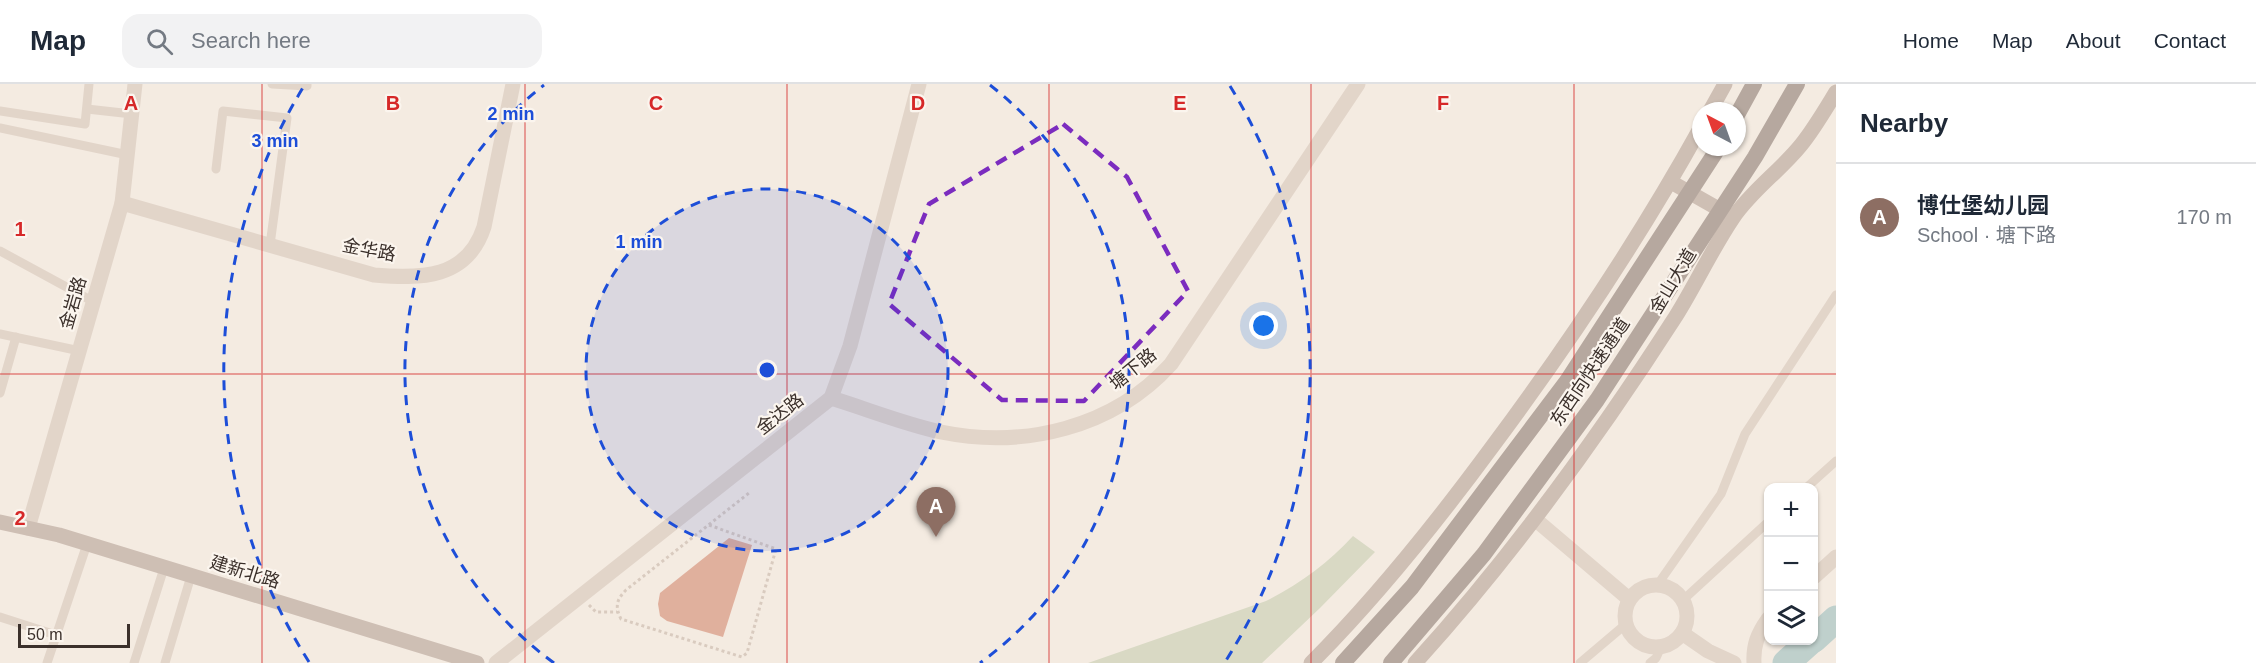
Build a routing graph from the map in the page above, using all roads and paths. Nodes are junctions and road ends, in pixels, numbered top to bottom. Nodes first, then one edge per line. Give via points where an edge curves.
1 (89, 84) edge
2 (135, 84) edge
3 (272, 84) edge
4 (307, 84) edge
5 (513, 84) edge
6 (919, 84) edge
7 (1358, 84) edge
8 (1725, 84) edge
9 (1754, 84) edge
10 (1797, 84) edge
11 (1836, 92) edge
12 (1715, 102) edge
13 (1744, 102) edge
14 (87, 109) junction
15 (0, 111) edge
16 (132, 114) junction
17 (0, 128) edge
18 (1692, 144) edge
19 (128, 155) junction
20 (1713, 156) edge
21 (216, 170) dead end
22 (1671, 182) junction
23 (122, 203) junction
24 (1734, 218) junction
25 (270, 245) junction
26 (0, 251) edge
27 (1836, 295) edge
28 (93, 302) junction
29 (0, 333) edge
30 (16, 337) junction
31 (80, 351) junction
32 (0, 393) edge
33 (831, 399) junction
34 (1836, 461) edge
35 (1812, 483) edge
36 (749, 493) dead end
37 (1536, 520) junction
38 (0, 522) edge
39 (709, 525) junction
40 (1764, 526) edge
41 (28, 528) junction
42 (87, 544) junction
43 (1836, 558) edge
44 (164, 568) junction
45 (1818, 574) edge
46 (191, 576) junction
47 (1658, 585) junction
48 (580, 596) junction
49 (1629, 599) junction
50 (1683, 600) junction
51 (617, 612) junction
52 (0, 617) edge
53 (1626, 624) junction
54 (1764, 625) edge
55 (1682, 633) junction
56 (56, 635) junction
57 (1661, 647) junction
58 (47, 663) edge
59 (134, 663) edge
60 (165, 663) edge
61 (477, 663) edge
62 (496, 663) edge
63 (1311, 663) edge
64 (1343, 663) edge
65 (1390, 663) edge
66 (1414, 663) edge
67 (1580, 663) edge
68 (1650, 663) edge
69 (1734, 663) edge
70 (1754, 663) edge

1 - 14 lane
2 - 16 street, 金岩路
3 - 4 lane
5 - 25 street, 金华路 via 484,227 472,254 460,263 429,275 374,275
6 - 33 street, 金达路 via 850,346
7 - 33 street, 塘下路 via 1171,364 1125,402 1062,430 995,438 940,431
8 - 12 main road
9 - 13 highway
10 - 65 highway, 东西向快速通道 via 1755,157 1597,400 1484,554
11 - 24 main road, 金山大道 via 1800,146 1758,186
14 - 15 lane via 85,124
14 - 16 lane
16 - 19 street, 金岩路
17 - 19 lane
18 - 22 main road
19 - 23 street, 金岩路
20 - 64 highway, 东西向快速通道 via 1567,381 1412,587
21 - 25 lane via 223,111 287,118
22 - 24 main road
22 - 63 main road via 1548,372 1439,519 1342,633
23 - 25 street, 金华路
23 - 28 street, 金岩路
24 - 37 main road, 金山大道 via 1632,383
26 - 28 lane
27 - 47 lane via 1745,434 1721,494
28 - 31 street, 金岩路
29 - 30 lane
30 - 31 lane
30 - 32 lane
31 - 41 street, 金岩路
33 - 48 street, 金达路
34 - 35 lane
36 - 39 path
37 - 49 street
37 - 66 main road, 金山大道
38 - 41 main road, 建新北路
39 - 51 path via 626,590 618,598
39 - 51 path via 776,549 747,653 742,657 621,619
40 - 50 lane
41 - 42 main road, 建新北路
42 - 44 main road, 建新北路
42 - 56 lane
43 - 45 street
44 - 46 main road, 建新北路
44 - 59 lane
46 - 60 lane
46 - 61 main road, 建新北路
47 - 49 street via 1647,586
47 - 50 street via 1668,587
48 - 51 path via 596,612
48 - 62 street, 金达路
49 - 53 street
50 - 55 street via 1687,623
52 - 56 lane
53 - 57 street via 1639,643
53 - 67 lane
54 - 70 street via 1754,646
55 - 57 street
55 - 69 street
56 - 58 lane
57 - 68 lane

